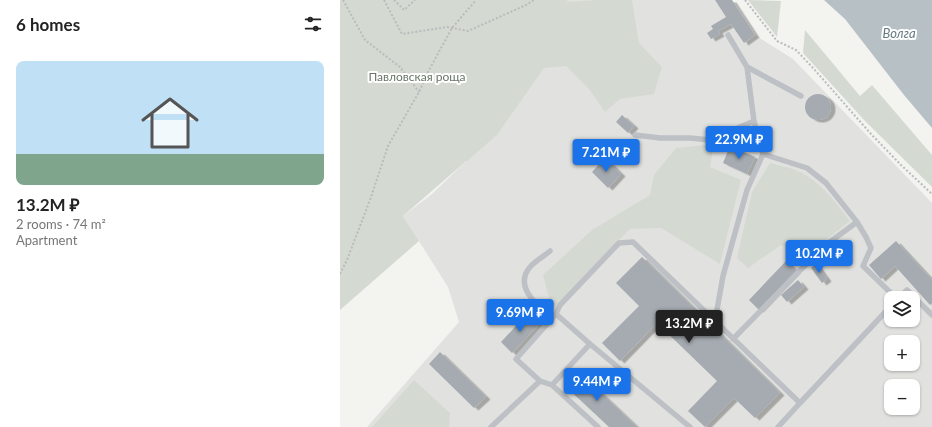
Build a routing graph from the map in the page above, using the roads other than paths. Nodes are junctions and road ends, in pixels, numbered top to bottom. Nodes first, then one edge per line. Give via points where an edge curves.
1 (728, 35) dead end
2 (747, 67) junction
3 (801, 96) dead end
4 (754, 121) junction
5 (635, 135) dead end
6 (763, 154) junction
7 (857, 222) junction
8 (550, 251) dead end
9 (890, 291) edge
10 (920, 303) edge
11 (884, 313) edge
12 (932, 315) edge
13 (554, 316) junction
14 (715, 321) junction
15 (734, 338) junction
16 (590, 344) junction
17 (540, 381) junction
18 (552, 385) junction
19 (800, 403) junction
20 (491, 427) edge
21 (598, 427) edge
22 (689, 427) edge
23 (778, 427) edge

1 - 2 lane
2 - 3 lane
2 - 4 lane
4 - 5 lane via 710,140
4 - 6 lane
6 - 7 lane via 807,168 826,183
6 - 14 lane via 747,190 723,276
7 - 9 lane via 871,248 863,266
7 - 15 lane via 823,247
8 - 13 lane via 530,267 524,279 526,292 535,304
10 - 12 lane
11 - 19 lane
13 - 14 lane via 560,305 619,243 633,242
13 - 16 lane
13 - 17 lane via 516,360
14 - 15 lane
15 - 19 lane
16 - 18 lane
16 - 22 lane
17 - 18 lane
17 - 20 lane
18 - 21 lane
19 - 23 lane

